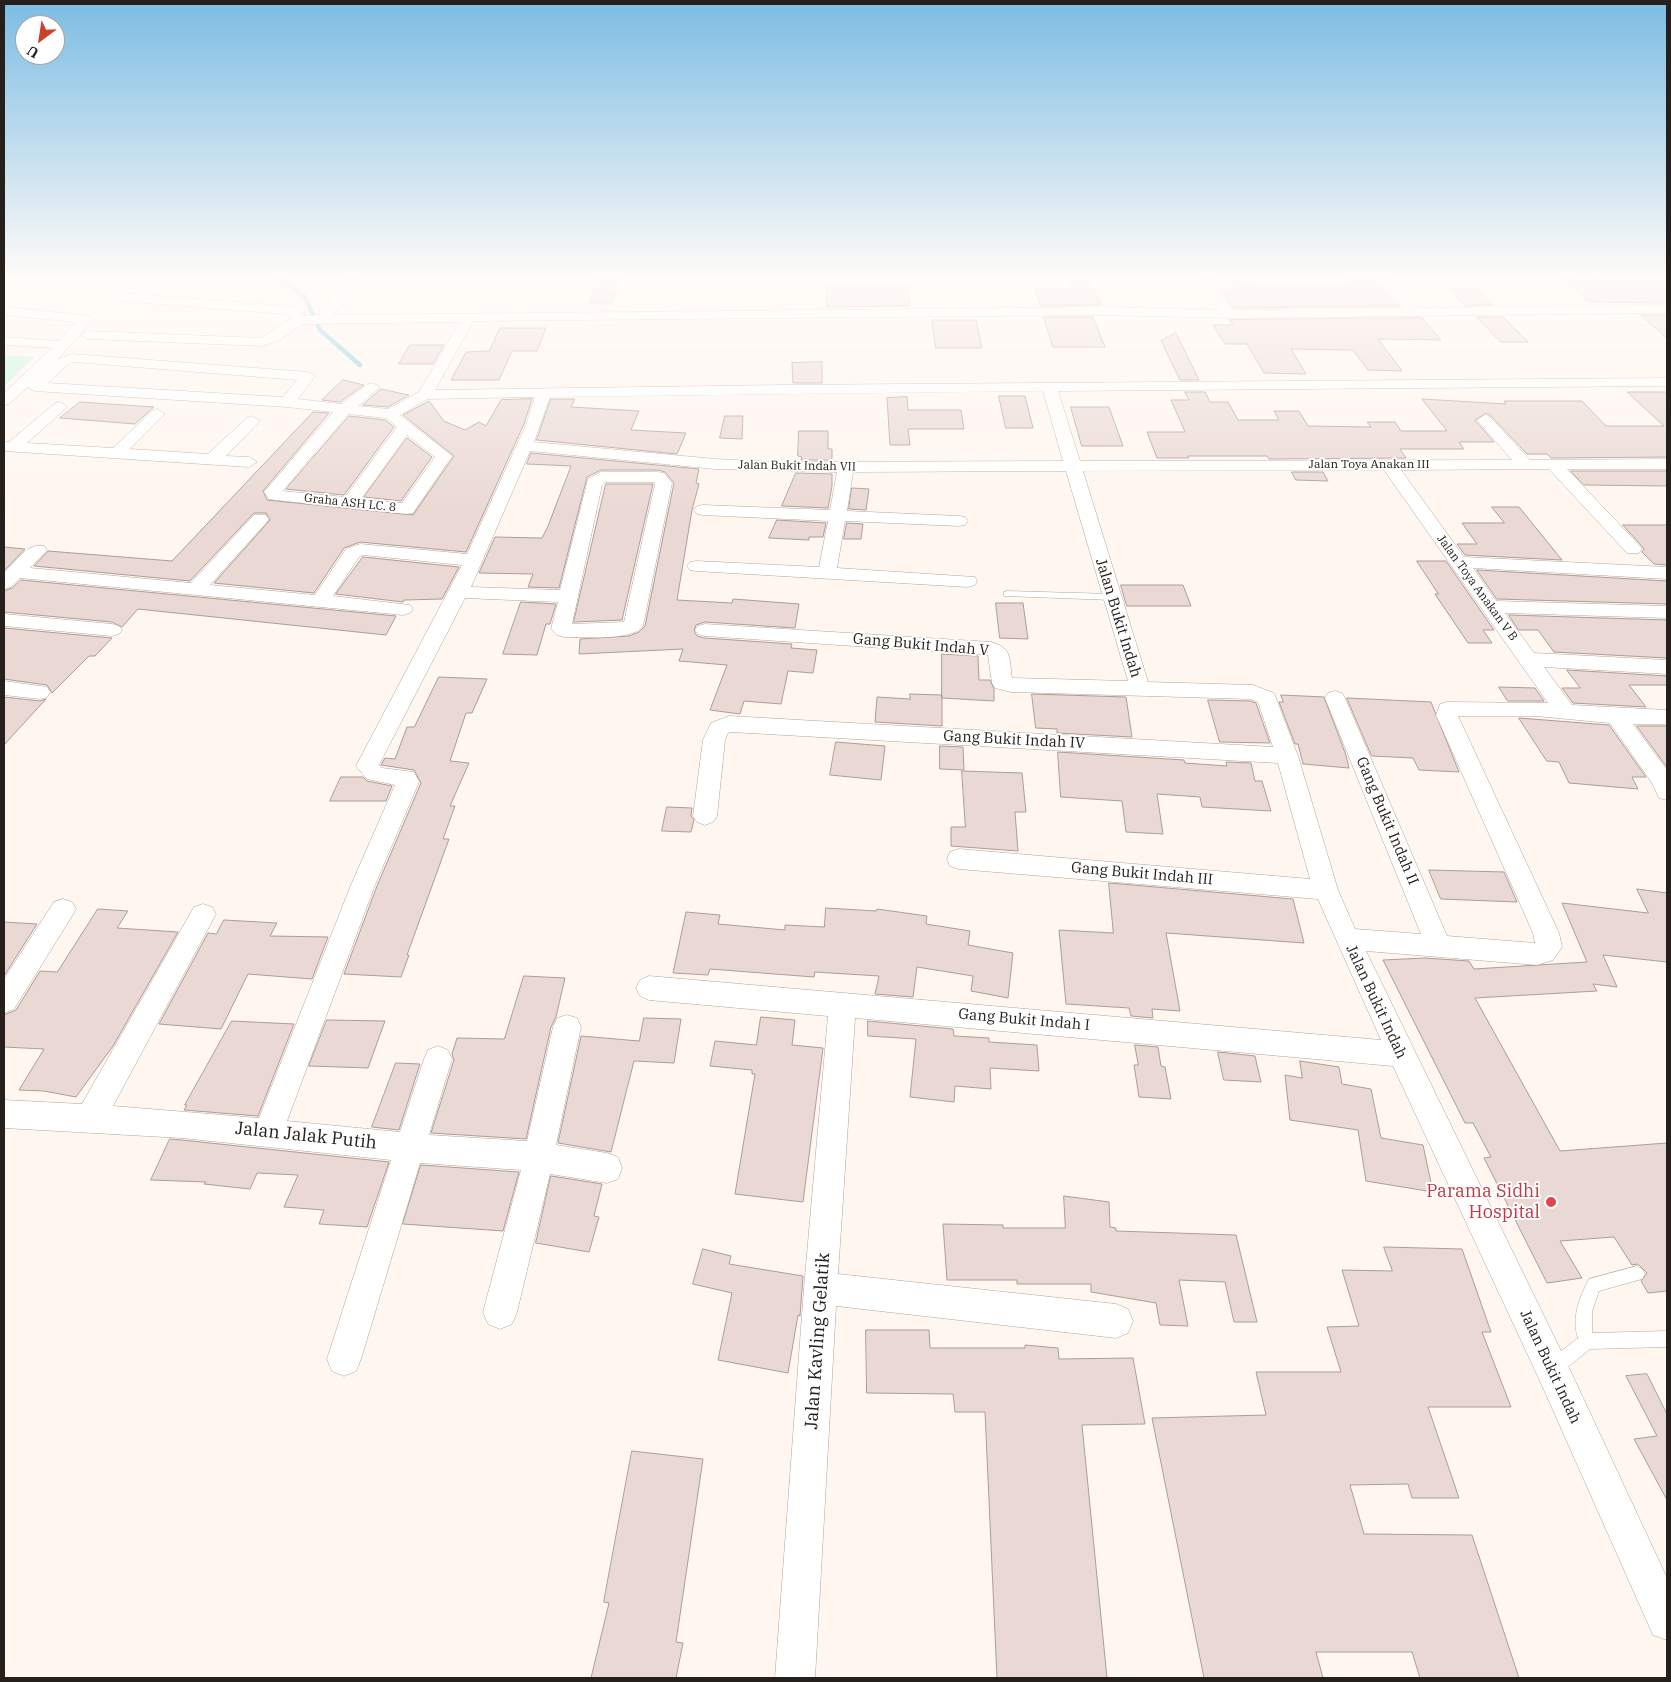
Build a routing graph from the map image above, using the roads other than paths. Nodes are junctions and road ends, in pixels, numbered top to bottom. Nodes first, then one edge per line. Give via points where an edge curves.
1 (51, 356) edge
2 (447, 356) edge
3 (1667, 382) edge
4 (374, 387) dead end
5 (1049, 387) junction
6 (543, 394) junction
7 (425, 395) junction
8 (4, 401) edge
9 (288, 402) junction
10 (59, 407) dead end
11 (345, 408) junction
12 (157, 414) dead end
13 (390, 414) junction
14 (1485, 420) dead end
15 (252, 422) dead end
16 (405, 427) junction
17 (8, 446) edge
18 (523, 446) junction
19 (116, 454) junction
20 (213, 459) junction
21 (249, 462) dead end
22 (1524, 464) junction
23 (1553, 464) junction
24 (1667, 464) edge
25 (1071, 466) junction
26 (1390, 466) junction
27 (846, 467) junction
28 (349, 503) junction
29 (702, 510) dead end
30 (838, 516) junction
31 (260, 519) dead end
32 (959, 521) dead end
33 (1633, 549) dead end
34 (38, 550) dead end
35 (471, 560) junction
36 (1459, 562) junction
37 (696, 566) dead end
38 (1667, 572) edge
39 (827, 573) junction
40 (10, 578) edge
41 (968, 581) dead end
42 (196, 589) junction
43 (459, 592) junction
44 (1007, 594) dead end
45 (567, 596) junction
46 (1112, 597) junction
47 (321, 600) junction
48 (1491, 607) junction
49 (402, 609) dead end
50 (1667, 612) edge
51 (4, 620) edge
52 (112, 630) dead end
53 (705, 630) dead end
54 (1528, 659) junction
55 (1667, 667) edge
56 (4, 688) edge
57 (1140, 688) junction
58 (40, 692) dead end
59 (1336, 698) dead end
60 (1565, 710) junction
61 (1616, 716) junction
62 (1667, 717) edge
63 (1288, 756) junction
64 (1667, 792) edge
65 (705, 816) dead end
66 (959, 859) dead end
67 (1326, 890) junction
68 (63, 909) dead end
69 (203, 914) dead end
70 (1347, 939) junction
71 (1438, 945) junction
72 (1549, 947) joint
73 (649, 988) dead end
74 (4, 1001) edge
75 (842, 1004) junction
76 (567, 1026) dead end
77 (1400, 1054) junction
78 (438, 1059) dead end
79 (4, 1114) edge
80 (90, 1119) junction
81 (268, 1132) junction
82 (412, 1148) junction
83 (539, 1158) junction
84 (607, 1168) dead end
85 (1637, 1274) dead end
86 (820, 1288) junction
87 (500, 1312) dead end
88 (1116, 1321) dead end
89 (1667, 1340) edge
90 (1587, 1342) junction
91 (344, 1359) dead end
92 (1552, 1369) junction
93 (1667, 1621) edge
94 (795, 1678) edge

1 - 8 street
2 - 7 street
3 - 5 street
4 - 11 street
5 - 6 street
5 - 25 street, Jalan Bukit Indah
6 - 7 street
6 - 18 street via 534,425
7 - 13 street
9 - 9 street via 35,387 62,362 72,358 308,376
9 - 11 street
10 - 17 street
11 - 13 street
11 - 28 street, Graha ASH LC. 8 via 272,492 275,495
12 - 19 street
13 - 16 street, Graha ASH LC. 8
14 - 22 street
15 - 20 street
16 - 28 street
16 - 28 street, Graha ASH LC. 8 via 444,456 412,506 399,509
17 - 19 street
18 - 27 street, Jalan Bukit Indah VII via 715,464
18 - 35 street
19 - 20 street
20 - 21 street
22 - 23 street, Jalan Toya Anakan III
22 - 26 street, Jalan Toya Anakan III
23 - 24 street, Jalan Toya Anakan III
23 - 33 street
25 - 26 street, Jalan Toya Anakan III
25 - 27 street, Jalan Bukit Indah VII
25 - 46 street, Jalan Bukit Indah
26 - 36 street, Jalan Toya Anakan V B
27 - 30 street
29 - 30 street
30 - 32 street
30 - 39 street
31 - 42 street
34 - 40 street
35 - 43 street
35 - 47 street via 355,550
36 - 38 street
36 - 48 street, Jalan Toya Anakan V B
37 - 39 street
39 - 41 street
40 - 42 street
42 - 47 street
43 - 45 street
43 - 81 street via 367,766 378,776 397,776 406,778 408,782 363,884
44 - 46 lane
45 - 45 street via 594,483 601,478 658,477 662,480 633,626 626,630 561,629
46 - 57 street, Jalan Bukit Indah
47 - 49 street
48 - 50 street
48 - 54 street, Jalan Toya Anakan V B
51 - 52 street
53 - 57 street, Gang Bukit Indah V via 983,648 998,652 1002,683 1006,685
54 - 55 street
54 - 60 street, Jalan Toya Anakan V B
56 - 58 street
57 - 63 street, Jalan Bukit Indah via 1253,692 1267,698
59 - 71 street, Gang Bukit Indah II
60 - 61 street
60 - 72 street via 1450,708 1446,712 1546,933
61 - 62 street
61 - 64 street via 1662,780
63 - 65 street, Gang Bukit Indah IV via 740,723 719,728 714,740
63 - 67 street, Jalan Bukit Indah
66 - 67 street, Gang Bukit Indah III
67 - 70 street, Jalan Bukit Indah
68 - 74 street
69 - 80 street
70 - 71 street
70 - 77 street, Jalan Bukit Indah
71 - 72 street via 1537,954
73 - 75 street, Gang Bukit Indah I
75 - 77 street, Gang Bukit Indah I
75 - 86 street, Jalan Kavling Gelatik
76 - 83 street
77 - 92 street, Jalan Bukit Indah
78 - 82 street
79 - 80 street, Jalan Jalak Putih
80 - 81 street, Jalan Jalak Putih
81 - 82 street, Jalan Jalak Putih
82 - 83 street, Jalan Jalak Putih
82 - 91 street
83 - 84 street, Jalan Jalak Putih
83 - 87 street
85 - 90 lane via 1594,1284 1588,1296 1582,1330
86 - 88 street
86 - 94 street, Jalan Kavling Gelatik
89 - 90 lane
90 - 92 lane
92 - 93 street, Jalan Bukit Indah

